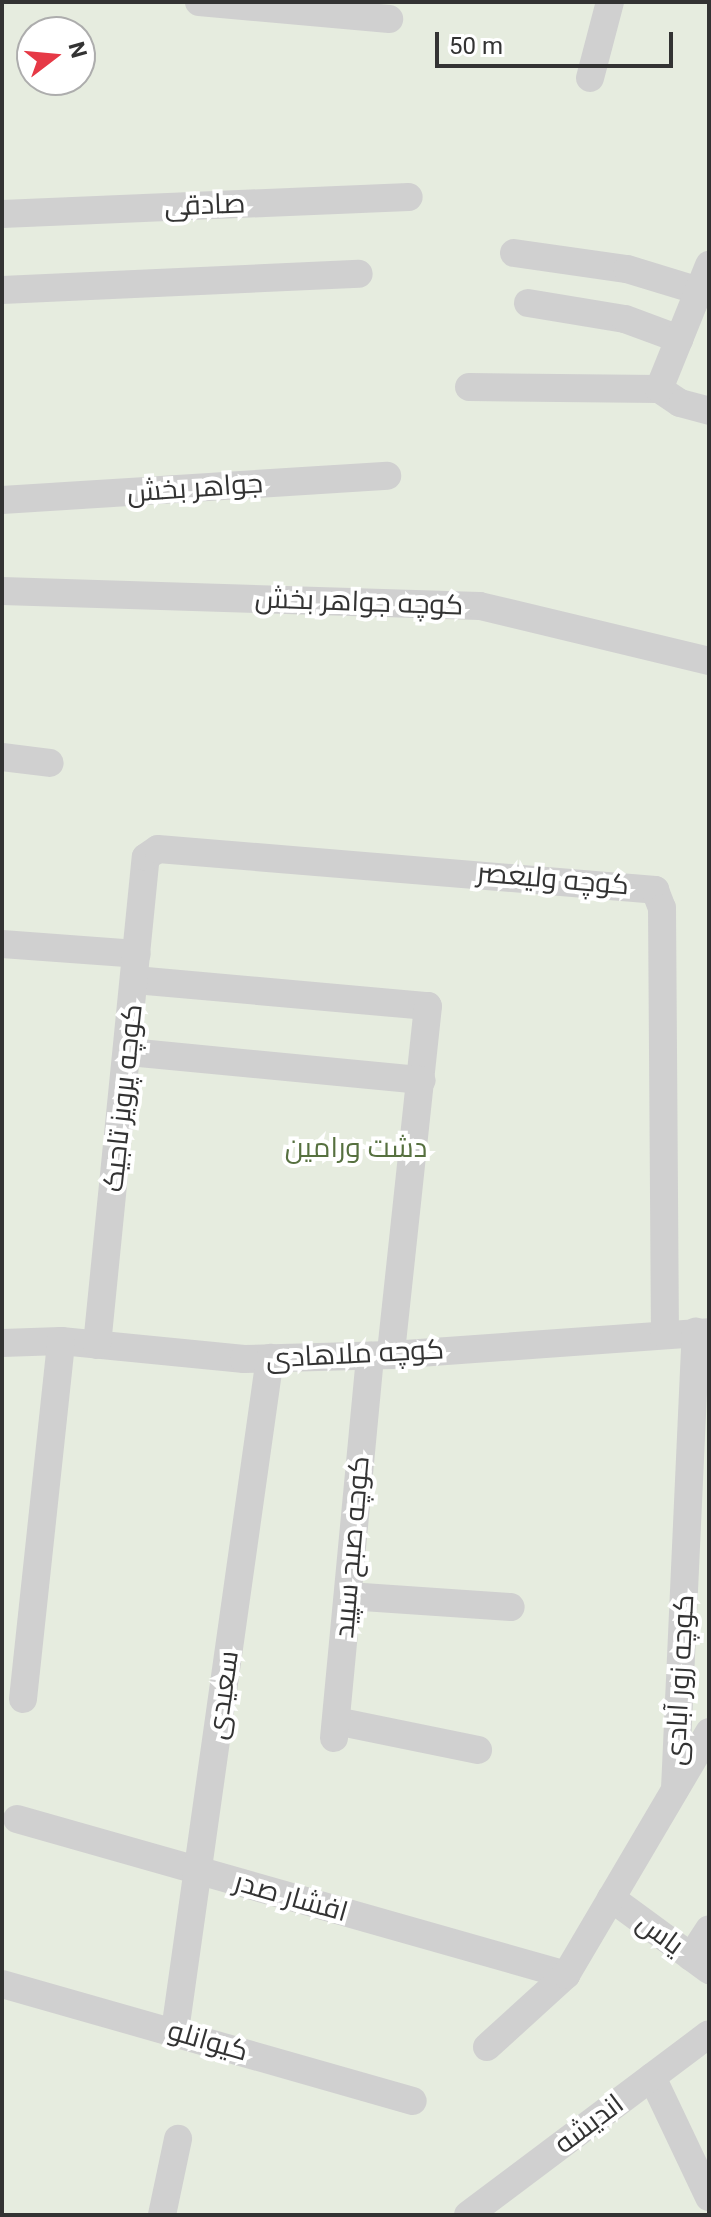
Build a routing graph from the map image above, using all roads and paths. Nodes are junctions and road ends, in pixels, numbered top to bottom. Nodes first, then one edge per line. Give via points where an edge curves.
1 (192, 2) edge
2 (199, 2) edge
3 (610, 2) edge
4 (389, 19) dead end
5 (590, 78) dead end
6 (409, 197) dead end
7 (2, 214) edge
8 (514, 253) dead end
9 (359, 274) dead end
10 (704, 278) edge
11 (2, 290) edge
12 (528, 303) dead end
13 (679, 339) junction
14 (469, 387) dead end
15 (659, 389) junction
16 (709, 411) edge
17 (387, 476) dead end
18 (2, 500) edge
19 (2, 591) edge
20 (709, 661) edge
21 (2, 757) edge
22 (50, 763) dead end
23 (150, 851) joint
24 (3, 949) edge
25 (136, 967) junction
26 (129, 1052) junction
27 (422, 1080) junction
28 (702, 1331) edge
29 (665, 1334) junction
30 (61, 1341) junction
31 (2, 1343) edge
32 (97, 1345) junction
33 (381, 1355) junction
34 (270, 1358) junction
35 (348, 1596) junction
36 (511, 1607) dead end
37 (23, 1699) dead end
38 (709, 1732) edge
39 (478, 1750) dead end
40 (675, 1789) junction
41 (17, 1819) dead end
42 (198, 1870) junction
43 (611, 1898) junction
44 (709, 1929) edge
45 (700, 1964) edge
46 (566, 1975) junction
47 (2, 1984) edge
48 (175, 2031) junction
49 (709, 2034) edge
50 (487, 2047) dead end
51 (652, 2077) junction
52 (413, 2101) dead end
53 (178, 2139) dead end
54 (709, 2197) edge
55 (162, 2215) edge
56 (468, 2215) edge

1 - 2 street
2 - 4 street
3 - 5 street
6 - 7 street, صادقی
8 - 10 street
9 - 11 street
10 - 13 street
12 - 13 street via 625,319
13 - 15 street
14 - 15 street
15 - 16 street via 680,403
17 - 18 street, جواهر بخش
19 - 20 street, کوچه جواهر بخش via 480,606
21 - 22 street
23 - 25 street, کوچه پرویز تاجیک
23 - 29 street, کوچه ولیعصر via 655,890 662,908
24 - 25 street
25 - 26 street, کوچه پرویز تاجیک
25 - 27 street, کوچه صبح سپید via 428,1006
26 - 27 street
26 - 32 street, کوچه پرویز تاجیک
27 - 33 street, کوچه صبح سپید
28 - 29 street, کوچه ملاهادی
28 - 40 street, کوچه زور آبادی
29 - 33 street, کوچه ملاهادی
30 - 31 street, کوچه ملاهادی
30 - 32 street, کوچه ملاهادی
30 - 37 street
32 - 34 street, کوچه ملاهادی
33 - 34 street, کوچه ملاهادی
33 - 35 street, کوچه صبح سپید
34 - 42 street, سعیدی
35 - 36 street
35 - 39 street, کوچه صبح سپید via 335,1730
38 - 40 street
40 - 43 street
41 - 42 street, افشار صدر
42 - 46 street, افشار صدر
42 - 48 street, سعیدی
43 - 45 street, یاس
43 - 46 street
44 - 45 street
46 - 50 street
47 - 48 street, کیوانلو
48 - 52 street, کیوانلو
49 - 51 street, اندیشه
51 - 54 street
51 - 56 street, اندیشه
53 - 55 street

